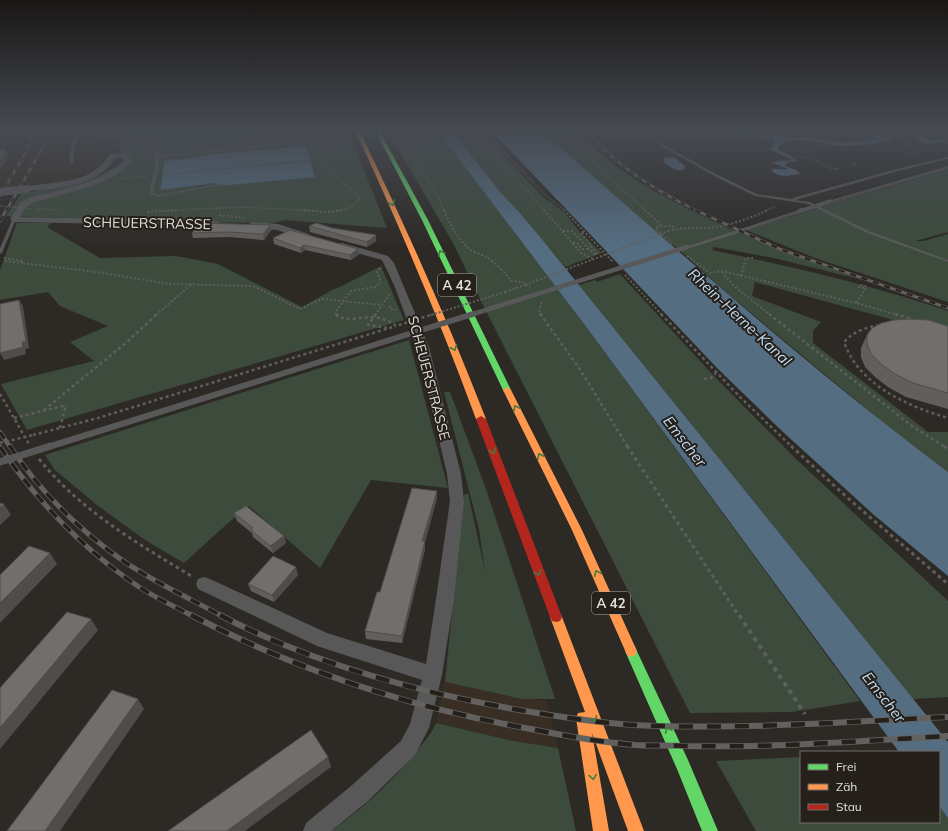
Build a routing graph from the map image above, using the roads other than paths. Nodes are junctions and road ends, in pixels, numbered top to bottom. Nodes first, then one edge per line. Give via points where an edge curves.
1 (102, 169) edge
2 (118, 169) edge
3 (157, 169) edge
4 (375, 169) edge
5 (398, 169) edge
6 (704, 169) edge
7 (901, 169) edge
8 (942, 169) edge
9 (223, 184) dead end
10 (0, 192) edge
11 (793, 200) junction
12 (14, 220) junction
13 (224, 224) edge
14 (240, 225) edge
15 (317, 239) edge
16 (331, 243) edge
17 (0, 253) edge
18 (948, 261) edge
19 (0, 462) edge
20 (204, 584) road end
21 (575, 670) junction
22 (433, 675) junction
23 (683, 765) junction
24 (712, 811) dead end
25 (314, 831) edge
26 (601, 831) edge
27 (636, 831) edge
28 (710, 831) edge

1 - 10 street, bridge via 64,184
2 - 12 street, bridge via 95,181 29,201 23,205
3 - 9 lane via 151,194 157,196
4 -> 21 highway, A 42 via 460,362
23 -> 5 highway, A 42 via 578,530
6 - 11 lane via 756,195
7 - 11 lane
8 - 19 lane, bridge via 830,201
11 - 18 lane via 809,203 880,237
12 - 13 street, SCHEUERSTRASSE
12 - 17 lane
14 - 15 street via 278,227
16 - 22 street, SCHEUERSTRASSE via 376,254 389,263 423,347 454,474 457,501
20 - 22 street via 323,640
21 -> 26 highway
21 -> 27 highway, A 42
22 - 25 street, SCHEUERSTRASSE via 419,728 408,748 359,794
23 - 24 highway
23 - 28 highway, A 42

